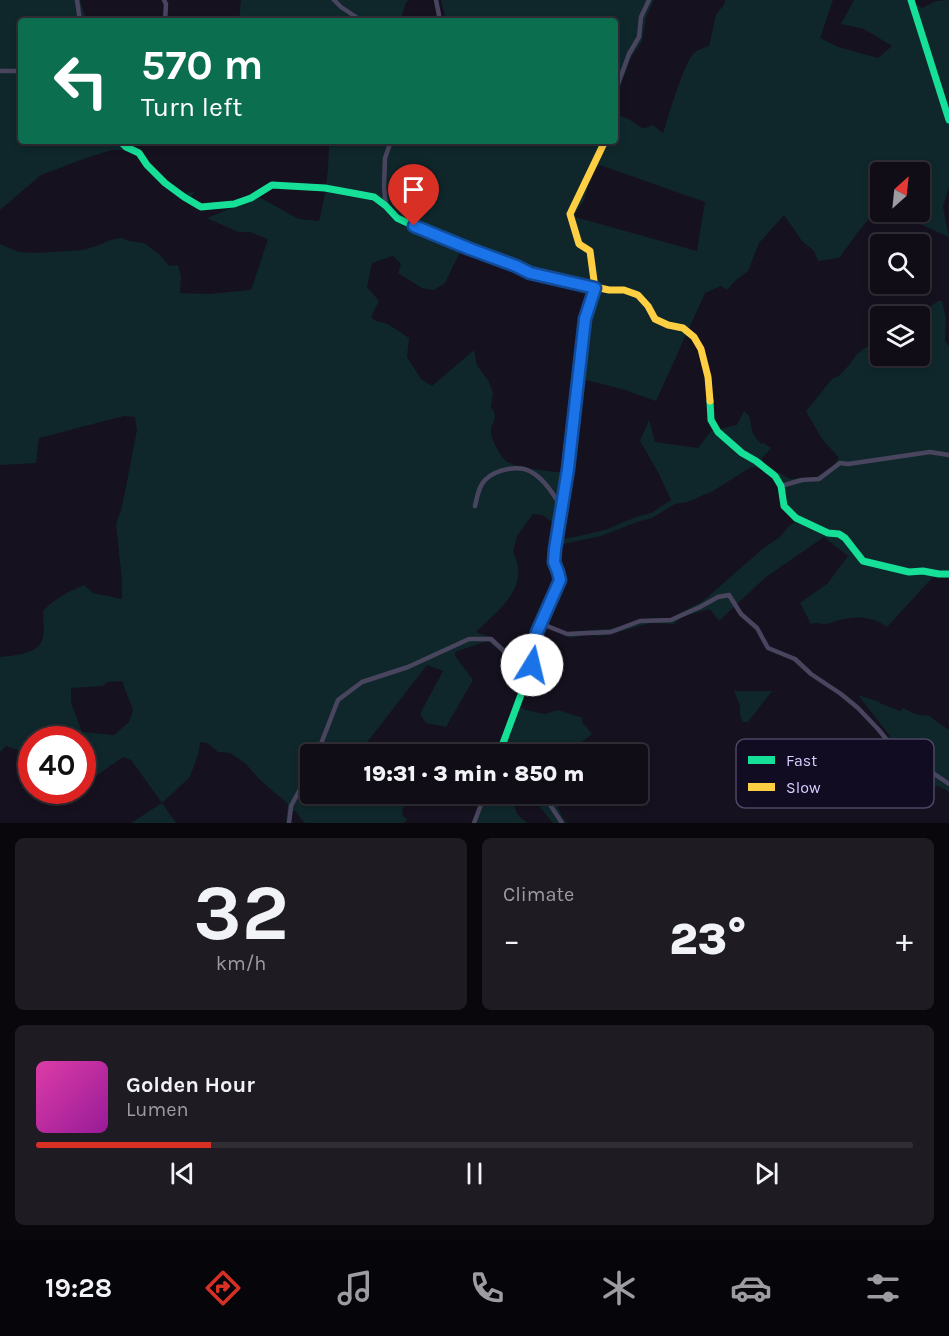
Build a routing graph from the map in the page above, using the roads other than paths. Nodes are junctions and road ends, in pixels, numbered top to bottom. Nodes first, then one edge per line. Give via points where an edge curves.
1 (76, 0) edge
2 (164, 0) edge
3 (334, 0) edge
4 (436, 0) edge
5 (649, 0) edge
6 (910, 0) edge
7 (79, 18) edge
8 (165, 18) edge
9 (358, 18) edge
10 (438, 18) edge
11 (0, 71) edge
12 (18, 71) edge
13 (618, 84) edge
14 (949, 120) edge
15 (123, 144) edge
16 (390, 144) edge
17 (604, 144) edge
18 (386, 206) junction
19 (595, 288) junction
20 (949, 455) edge
21 (781, 486) junction
22 (475, 506) dead end
23 (562, 509) junction
24 (949, 574) edge
25 (540, 623) junction
26 (532, 665) junction
27 (886, 739) edge
28 (321, 744) edge
29 (504, 744) edge
30 (934, 774) edge
31 (949, 784) edge
32 (300, 789) edge
33 (481, 804) edge
34 (550, 804) edge
35 (289, 823) edge
36 (474, 823) edge
37 (562, 823) edge

1 - 7 street
2 - 8 street
3 - 9 street
4 - 10 street
5 - 13 street via 641,17 639,37
6 - 14 street
11 - 12 street
15 - 18 street via 139,153 165,183 201,207 234,204 272,185 364,195
16 - 18 street via 385,158
17 - 19 street via 570,214 579,244 590,251
18 - 19 street via 397,218 530,273
19 - 21 street via 638,295 655,319 694,336 708,377 711,420 718,432 765,467
19 - 23 street via 585,319
20 - 21 street via 930,452 840,463 819,479
21 - 24 street via 784,506 796,518 839,534 863,561 909,572
22 - 23 street via 484,481 504,469 531,471
23 - 25 street via 554,562 560,580
25 - 26 street
25 - 27 street via 567,634 611,632 640,621 671,620 729,595 768,648 795,659 841,694
26 - 28 street via 506,653 491,639 469,639 408,667 362,682 338,700
26 - 29 street
30 - 31 street
32 - 35 street via 291,806
33 - 36 street
34 - 37 street

